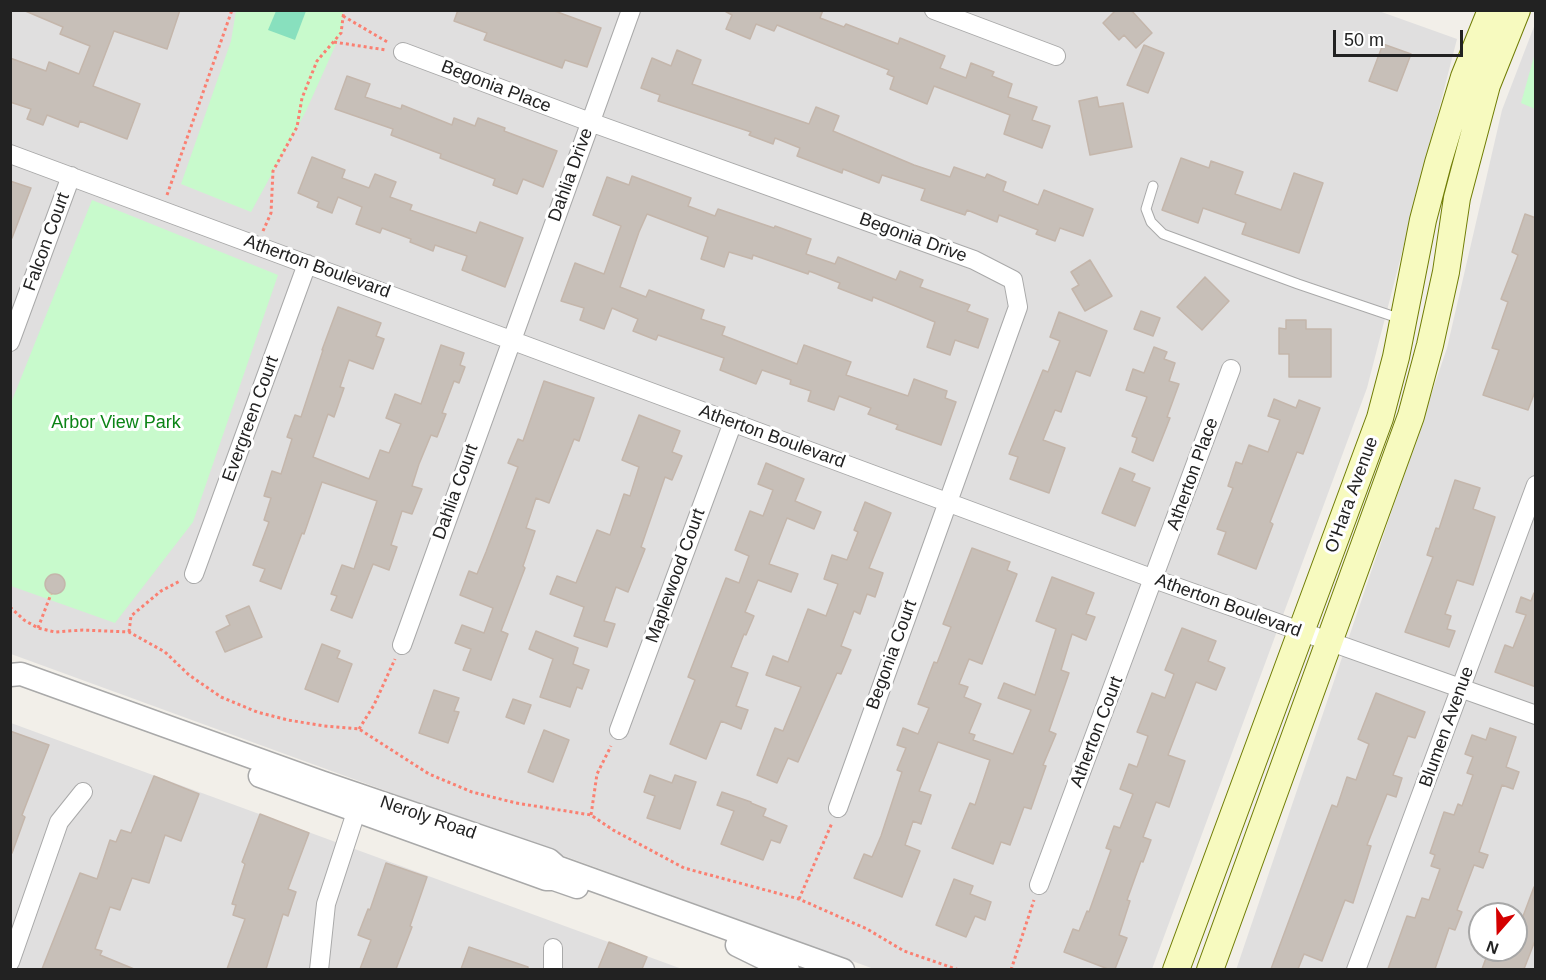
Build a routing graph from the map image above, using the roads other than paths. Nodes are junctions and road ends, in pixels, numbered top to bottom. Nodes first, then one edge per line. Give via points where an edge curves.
1 (631, 10) edge
2 (934, 10) edge
3 (1491, 10) edge
4 (1517, 10) edge
5 (403, 52) road end
6 (1056, 56) dead end
7 (590, 122) junction
8 (10, 154) edge
9 (71, 176) junction
10 (1153, 186) dead end
11 (307, 264) junction
12 (1404, 320) junction
13 (511, 339) junction
14 (10, 342) edge
15 (1231, 369) dead end
16 (733, 422) junction
17 (1536, 485) edge
18 (947, 502) junction
19 (194, 574) road end
20 (1154, 579) junction
21 (1301, 632) junction
22 (1328, 642) junction
23 (402, 645) road end
24 (10, 675) edge
25 (10, 680) edge
26 (1461, 689) junction
27 (1536, 715) edge
28 (619, 730) road end
29 (83, 792) dead end
30 (359, 803) junction
31 (838, 808) road end
32 (1039, 885) road end
33 (553, 948) dead end
34 (10, 962) edge
35 (319, 969) edge
36 (552, 969) edge
37 (788, 969) edge
38 (843, 969) edge
39 (1176, 969) edge
40 (1210, 969) edge
41 (1356, 969) edge

1 - 7 street, Dahlia Drive
2 - 6 street
3 - 12 main road, O'Hara Avenue via 1464,77 1422,220
4 - 22 main road, O'Hara Avenue via 1487,85 1457,198 1446,272 1411,416
5 - 7 street, Begonia Place
7 - 13 street, Dahlia Drive
7 - 18 street, Begonia Drive via 974,260 1013,280 1018,307
8 - 9 street, Atherton Boulevard
9 - 11 street, Atherton Boulevard
9 - 14 street, Falcon Court
10 - 12 lane via 1146,209 1151,222 1163,234
11 - 13 street, Atherton Boulevard
11 - 19 street, Evergreen Court
12 - 21 main road, O'Hara Avenue via 1380,418
13 - 16 street, Atherton Boulevard
13 - 23 street, Dahlia Court
15 - 20 street, Atherton Place
16 - 18 street, Atherton Boulevard
16 - 28 street, Maplewood Court
17 - 26 street, Blumen Avenue
18 - 20 street, Atherton Boulevard
18 - 31 street, Begonia Court
20 - 21 street, Atherton Boulevard
20 - 32 street, Atherton Court
21 - 22 street, Atherton Boulevard
21 - 39 main road, O'Hara Avenue
22 - 26 street, Atherton Boulevard
22 - 40 main road, O'Hara Avenue
24 - 30 street, Neroly Road via 21,674 321,782
25 - 30 street, Neroly Road
26 - 27 street, Atherton Boulevard
26 - 41 street, Blumen Avenue
29 - 34 street via 59,822
30 - 35 street via 326,904
30 - 37 street, Neroly Road via 546,879 743,948
30 - 38 street, Neroly Road via 549,860 557,867
33 - 36 street

